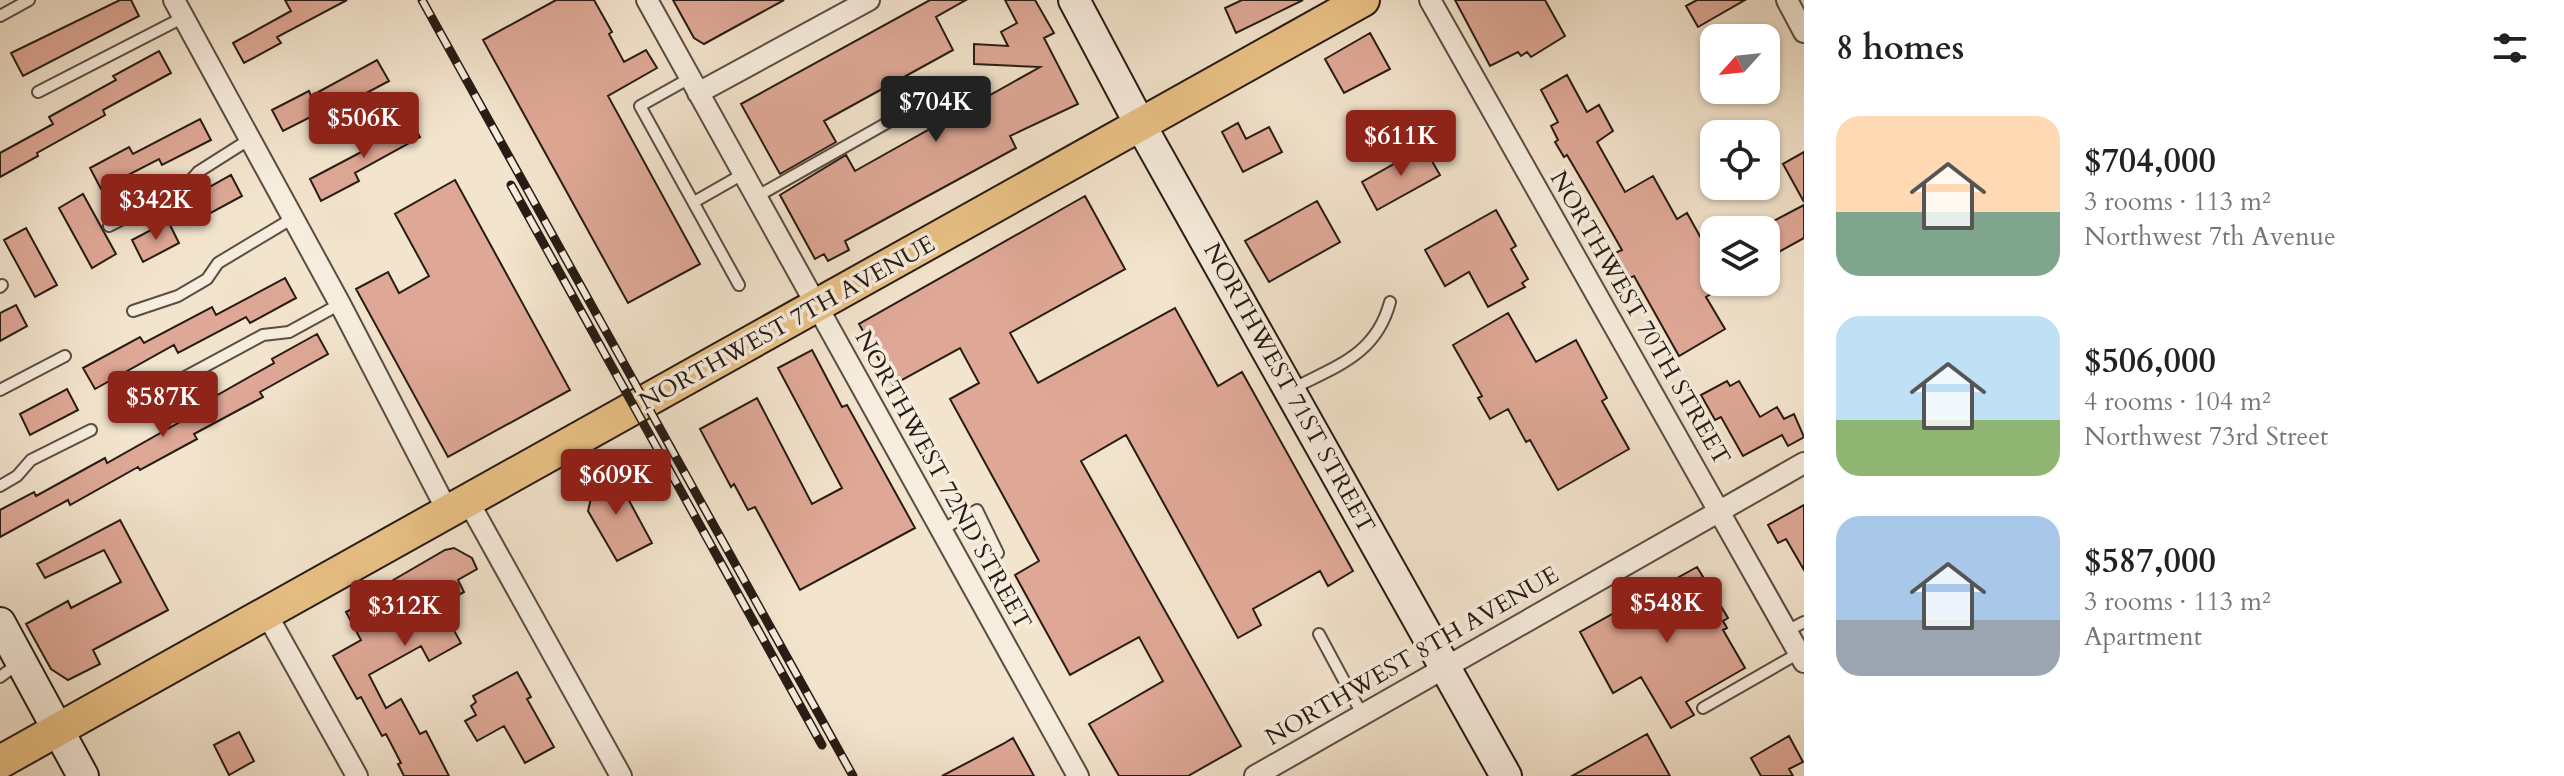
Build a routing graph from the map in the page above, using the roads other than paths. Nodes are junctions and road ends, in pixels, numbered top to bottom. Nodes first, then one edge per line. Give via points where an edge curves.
1 (29, 0) edge
2 (647, 0) edge
3 (869, 0) edge
4 (1074, 0) edge
5 (1363, 0) edge
6 (1430, 0) edge
7 (1787, 0) edge
8 (179, 8) edge
9 (0, 16) edge
10 (1804, 32) edge
11 (954, 85) dead end
12 (694, 86) junction
13 (38, 92) dead end
14 (1141, 126) junction
15 (250, 139) junction
16 (743, 174) junction
17 (756, 197) junction
18 (694, 202) junction
19 (293, 218) junction
20 (109, 226) dead end
21 (739, 285) dead end
22 (1390, 302) dead end
23 (340, 304) junction
24 (817, 307) junction
25 (133, 311) dead end
26 (65, 356) dead end
27 (0, 390) edge
28 (161, 390) dead end
29 (1290, 390) junction
30 (91, 430) dead end
31 (1804, 463) edge
32 (0, 486) edge
33 (458, 507) junction
34 (1720, 510) junction
35 (941, 530) junction
36 (998, 553) dead end
37 (266, 613) junction
38 (0, 623) edge
39 (1795, 627) edge
40 (1319, 634) dead end
41 (1802, 658) edge
42 (1446, 666) junction
43 (10, 669) edge
44 (1703, 708) dead end
45 (1362, 714) junction
46 (57, 730) junction
47 (0, 762) edge
48 (83, 776) edge
49 (357, 776) edge
50 (621, 776) edge
51 (1078, 776) edge
52 (1255, 776) edge
53 (1506, 776) edge

1 - 9 lane
2 - 12 street, NORTHWEST 72ND STREET
3 - 12 street
4 - 14 street, NORTHWEST 71ST STREET
5 - 14 main road, NORTHWEST 7TH AVENUE
6 - 34 street, NORTHWEST 70TH STREET
7 - 10 street
8 - 13 lane
8 - 15 street
11 - 17 lane
12 - 16 street, NORTHWEST 72ND STREET
12 - 18 lane via 640,106
14 - 24 main road, NORTHWEST 7TH AVENUE
14 - 29 street, NORTHWEST 71ST STREET
15 - 19 street
15 - 20 lane via 198,172 185,187
16 - 17 street, NORTHWEST 72ND STREET
16 - 18 lane
17 - 24 street, NORTHWEST 72ND STREET
18 - 21 lane
19 - 23 street
19 - 25 lane via 218,263 197,285
22 - 29 lane via 1384,323 1357,355
23 - 28 lane via 289,332 263,335
23 - 33 street
24 - 33 main road, NORTHWEST 7TH AVENUE
24 - 35 street, NORTHWEST 72ND STREET
26 - 27 lane
29 - 42 street, NORTHWEST 71ST STREET
30 - 32 lane via 31,460
31 - 34 street, NORTHWEST 8TH AVENUE
33 - 37 main road, NORTHWEST 7TH AVENUE
33 - 50 street
34 - 39 street, NORTHWEST 70TH STREET
34 - 42 street, NORTHWEST 8TH AVENUE
35 - 36 lane via 977,510
35 - 51 street, NORTHWEST 72ND STREET
37 - 46 main road, NORTHWEST 7TH AVENUE
37 - 49 street
38 - 43 street
39 - 41 street, NORTHWEST 70TH STREET
40 - 45 lane
41 - 44 lane
42 - 45 street, NORTHWEST 8TH AVENUE
42 - 53 street, NORTHWEST 71ST STREET
43 - 46 street
45 - 52 street, NORTHWEST 8TH AVENUE
46 - 47 main road, NORTHWEST 7TH AVENUE
46 - 48 street

